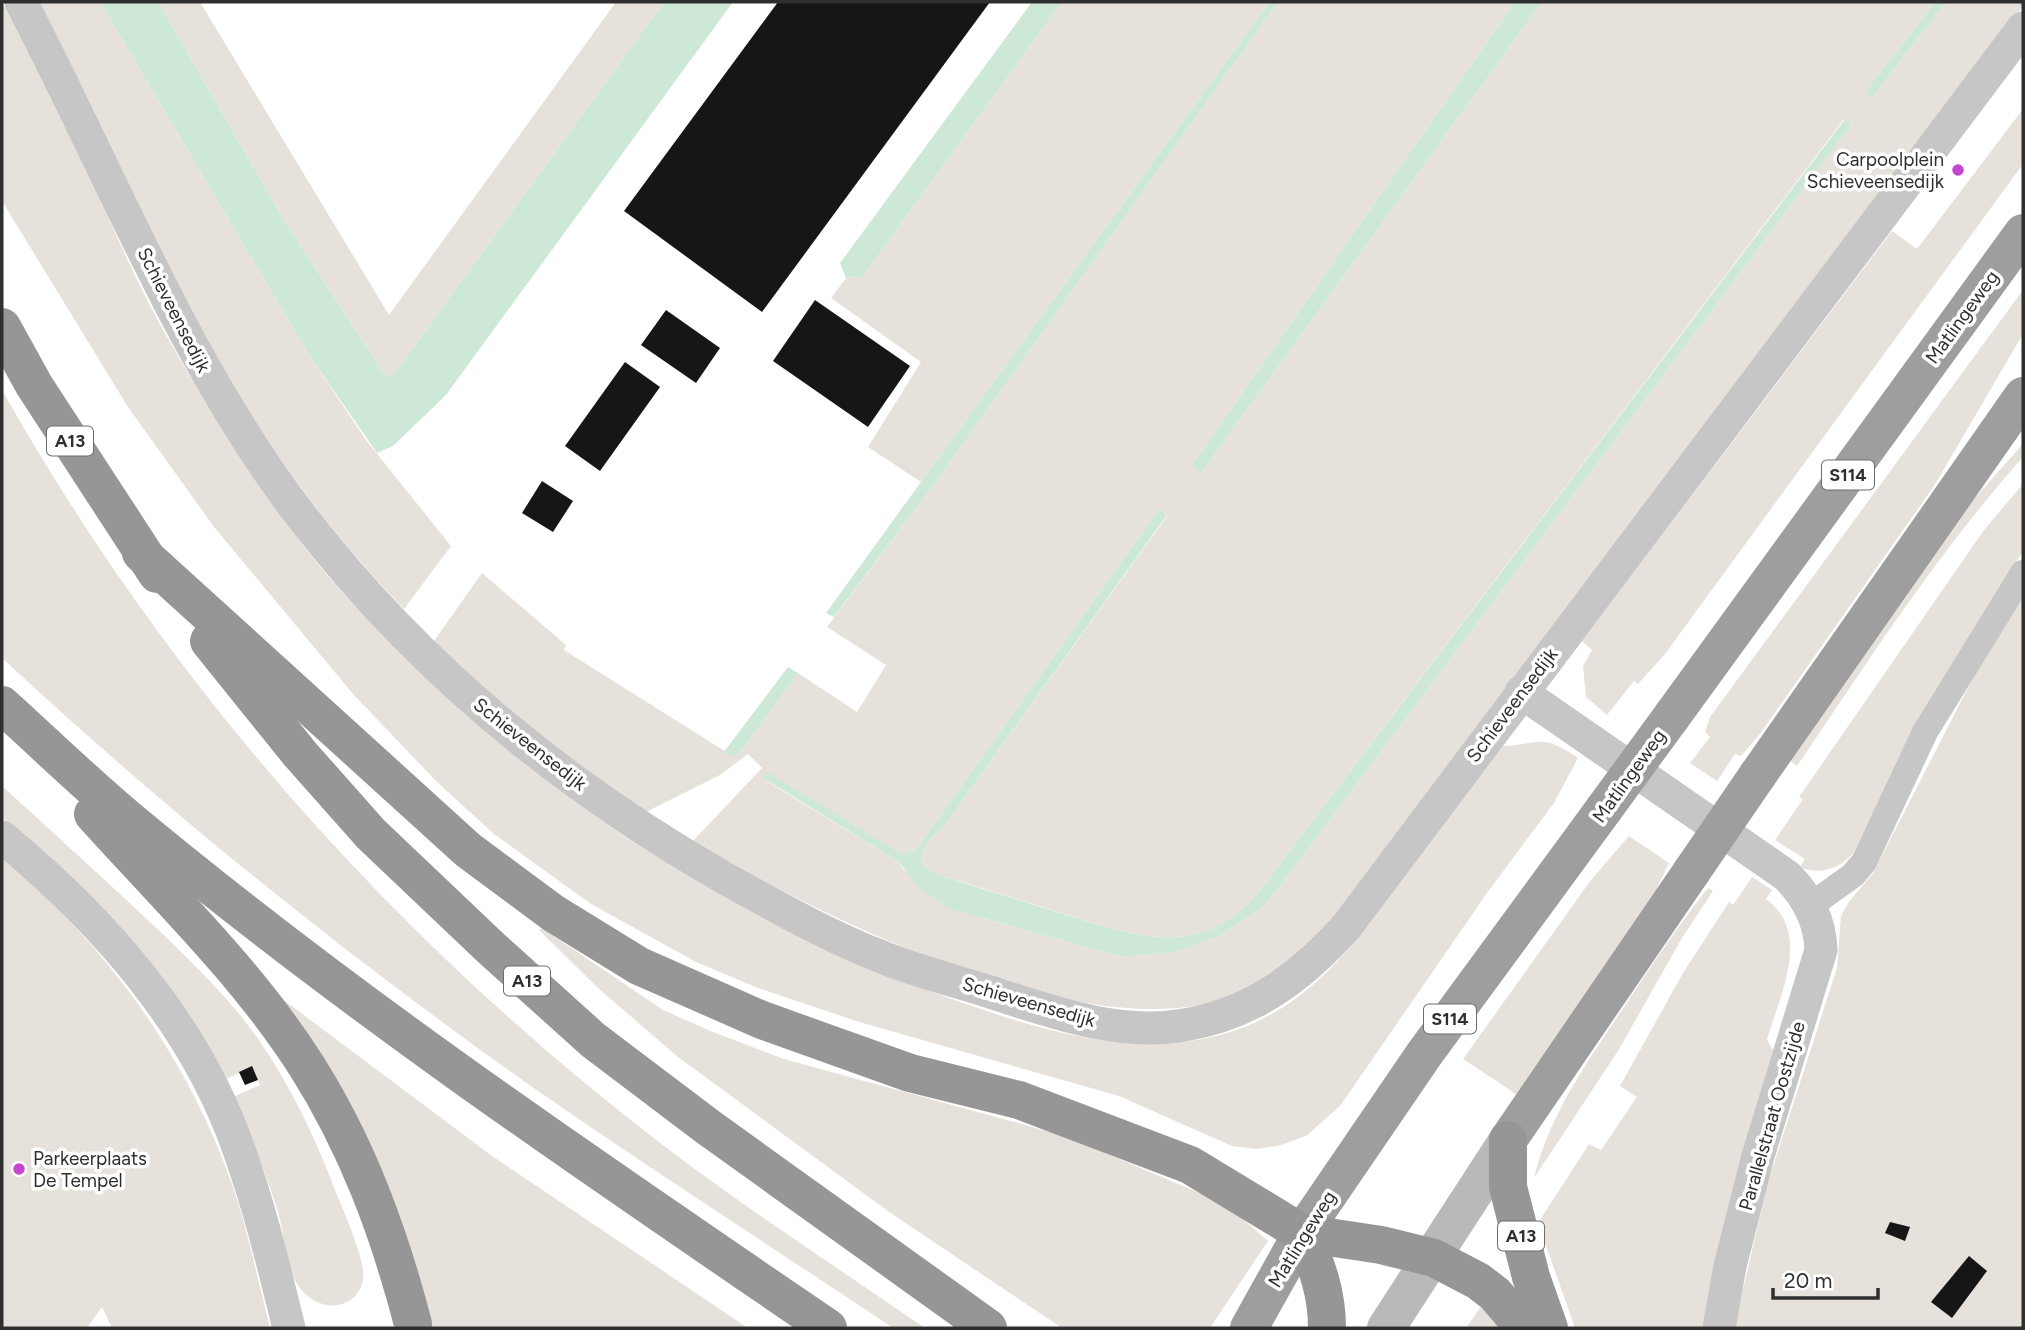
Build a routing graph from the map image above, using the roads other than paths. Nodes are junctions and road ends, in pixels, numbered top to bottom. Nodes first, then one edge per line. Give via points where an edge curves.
1 (21, 2) edge
2 (2023, 29) edge
3 (2023, 233) edge
4 (2, 327) edge
5 (2023, 396) edge
6 (141, 553) junction
7 (2023, 573) edge
8 (1521, 692) junction
9 (2, 705) edge
10 (2, 712) edge
11 (2, 837) edge
12 (1810, 906) junction
13 (1508, 1140) junction
14 (1302, 1233) junction
15 (1434, 1258) junction
16 (405, 1327) edge
17 (289, 1328) edge
18 (828, 1328) edge
19 (988, 1328) edge
20 (1249, 1328) edge
21 (1327, 1328) edge
22 (1386, 1328) edge
23 (1524, 1328) edge
24 (1549, 1328) edge
25 (1719, 1328) edge

1 - 8 street, Schieveensedijk via 213,384 301,515 382,611 469,697 553,766 652,835 781,910 883,958 1107,1025 1180,1026 1237,1010 1296,977 1346,928
2 - 8 street, Schieveensedijk
3 - 14 highway, Matlingeweg / S114, bridge via 1426,1053
4 - 6 highway, A13
5 - 13 highway, bridge
6 - 14 highway, A13 via 467,850 553,913 639,966 762,1020 910,1073 1019,1100 1190,1165
6 - 19 highway, A13 via 300,754 371,834 491,948 593,1040
7 - 12 street via 1925,732 1864,862
8 - 12 street, Parallelstraat Oostzijde via 1787,876
9 - 18 highway via 127,818 363,1003 483,1093
10 - 16 highway via 258,999 306,1064 368,1184 397,1265
11 - 17 street via 110,937 149,985 202,1069 239,1147
12 - 25 street, Parallelstraat Oostzijde via 1821,950 1758,1156
13 - 15 main road
13 - 24 highway, A13 via 1508,1187
14 - 15 highway, A13
14 - 20 highway, Matlingeweg / S114
14 - 21 highway via 1320,1271
15 - 22 main road
15 - 23 highway, A13 via 1478,1281

